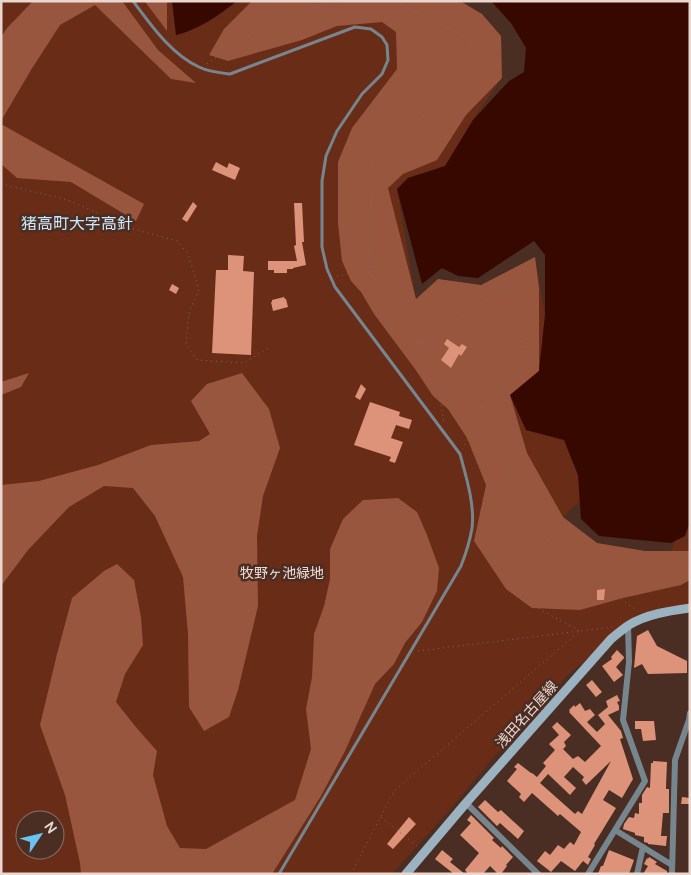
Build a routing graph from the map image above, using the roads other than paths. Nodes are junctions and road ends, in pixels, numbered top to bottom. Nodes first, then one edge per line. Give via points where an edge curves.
1 (133, 1) edge
2 (690, 608) edge
3 (628, 625) junction
4 (690, 713) edge
5 (466, 803) junction
6 (615, 830) junction
7 (643, 847) junction
8 (672, 865) junction
9 (280, 874) edge
10 (406, 874) edge
11 (538, 874) edge
12 (588, 874) edge
13 (637, 874) edge
14 (672, 874) edge

1 - 9 lane via 182,57 200,68 219,73 230,74 356,27 371,29 382,37 387,45 388,60 382,74 357,101 337,131 326,156 322,181 322,247 335,287 460,454 472,506 468,548 461,566
2 - 3 main road, 浅田名古屋線 via 668,611
3 - 5 main road, 浅田名古屋線 via 611,639
3 - 6 street via 629,662 623,720 645,781
4 - 8 street via 675,760
5 - 10 main road, 浅田名古屋線
5 - 11 street
6 - 7 street
6 - 12 street
7 - 8 street
7 - 13 street
8 - 14 street

